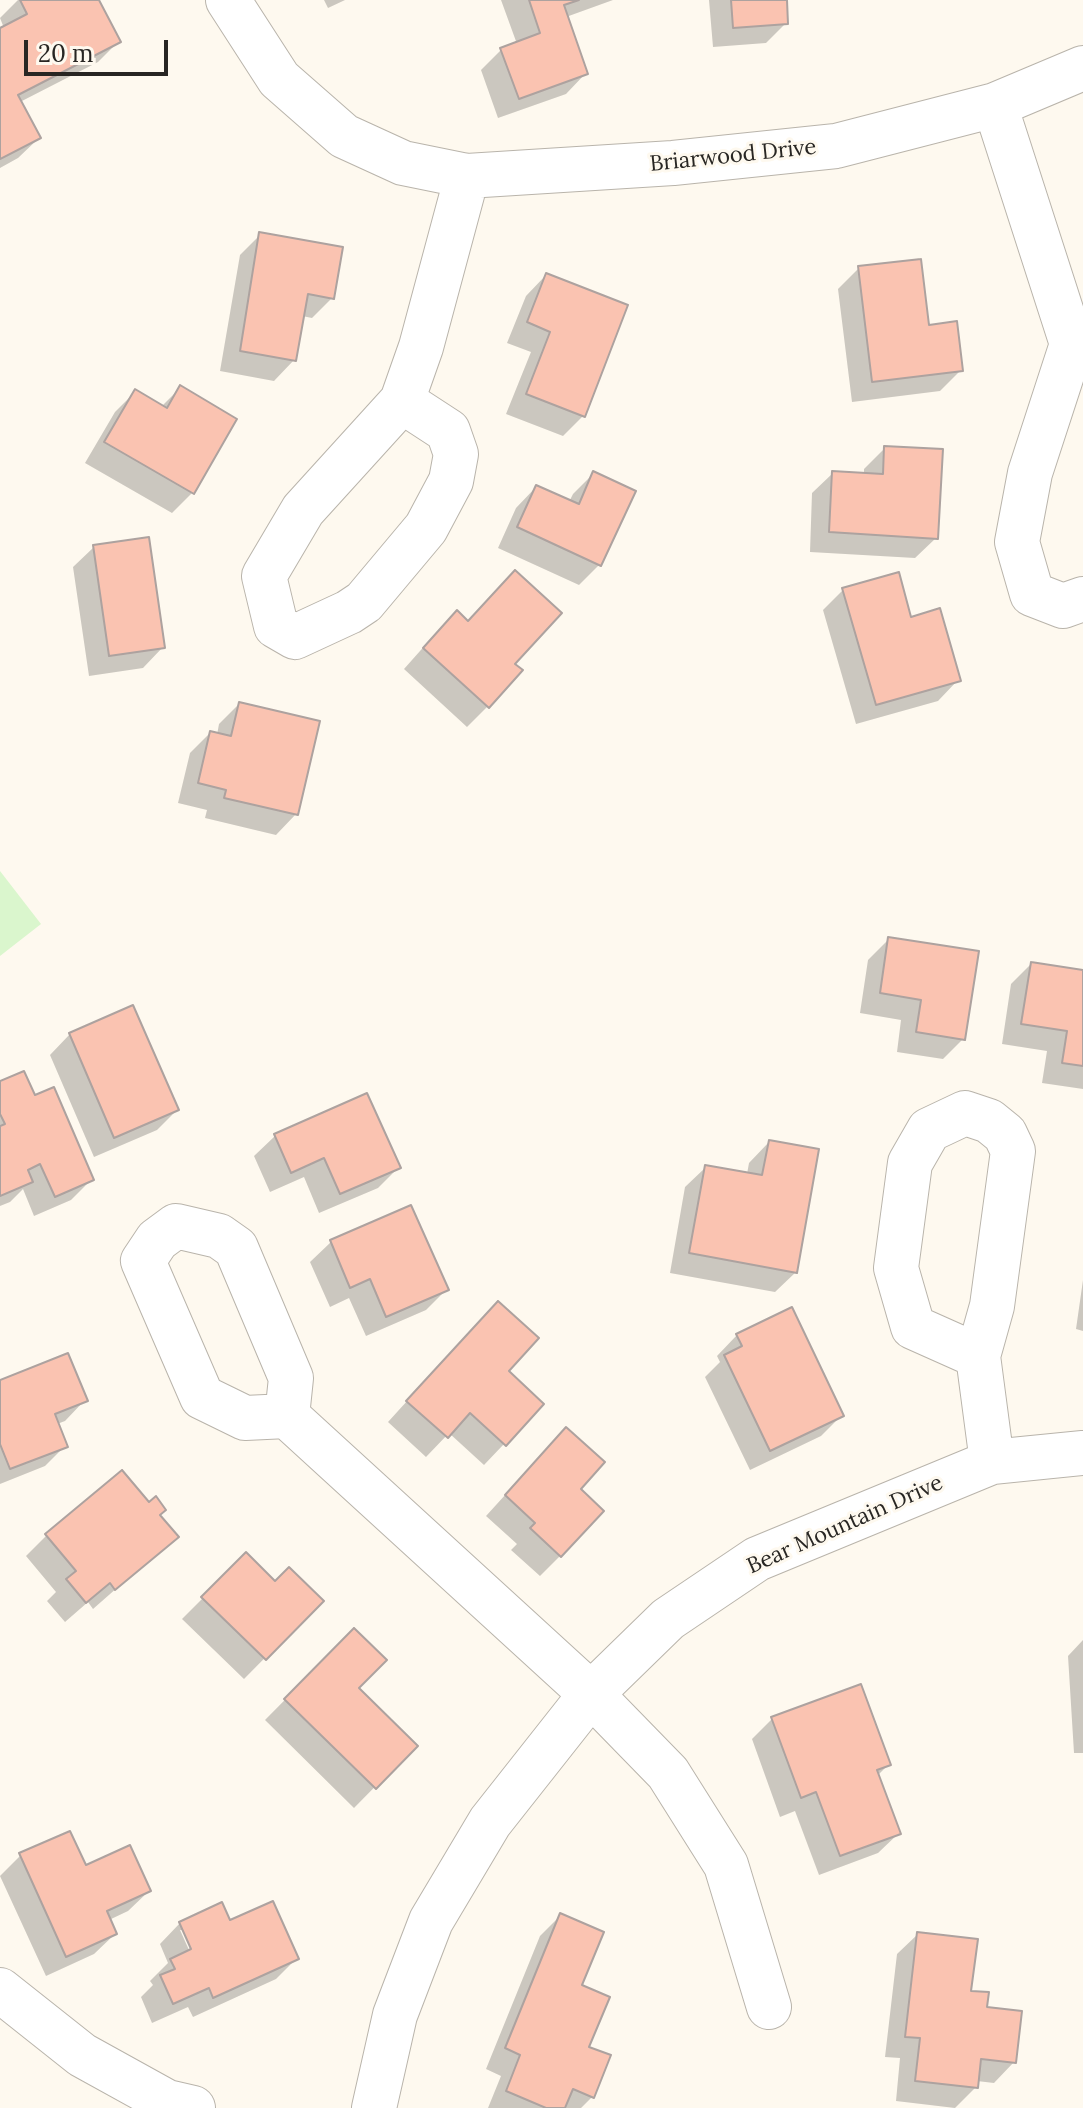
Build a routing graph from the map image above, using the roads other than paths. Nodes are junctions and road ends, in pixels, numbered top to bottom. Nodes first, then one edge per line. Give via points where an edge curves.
1 (228, 0) edge
2 (1083, 68) edge
3 (995, 105) junction
4 (467, 176) junction
5 (1077, 347) edge
6 (402, 401) junction
7 (1083, 599) edge
8 (978, 1356) junction
9 (287, 1416) dead end
10 (1083, 1453) edge
11 (992, 1462) junction
12 (591, 1694) junction
13 (0, 1990) edge
14 (769, 2007) dead end
15 (193, 2108) edge
16 (374, 2108) edge

1 - 4 street, Briarwood Drive via 279,79 344,136 403,163
2 - 3 street, Briarwood Drive
3 - 4 street, Briarwood Drive via 836,146
3 - 5 street
4 - 6 street
5 - 7 street via 1030,473 1017,542 1032,594 1063,606
6 - 6 street via 303,510 264,576 276,626 295,637 364,602 426,528 451,481 456,454 448,431
8 - 8 street via 992,1306 1013,1151 1005,1134 989,1121 965,1113 929,1130 910,1163 896,1268 913,1327
8 - 11 street
9 - 12 street
10 - 11 street, Bear Mountain Drive
11 - 12 street, Bear Mountain Drive via 757,1559 668,1619
12 - 14 street via 668,1773 726,1865
12 - 16 street, Bear Mountain Drive via 490,1822 431,1921 395,2015
13 - 15 street via 82,2055 167,2102

